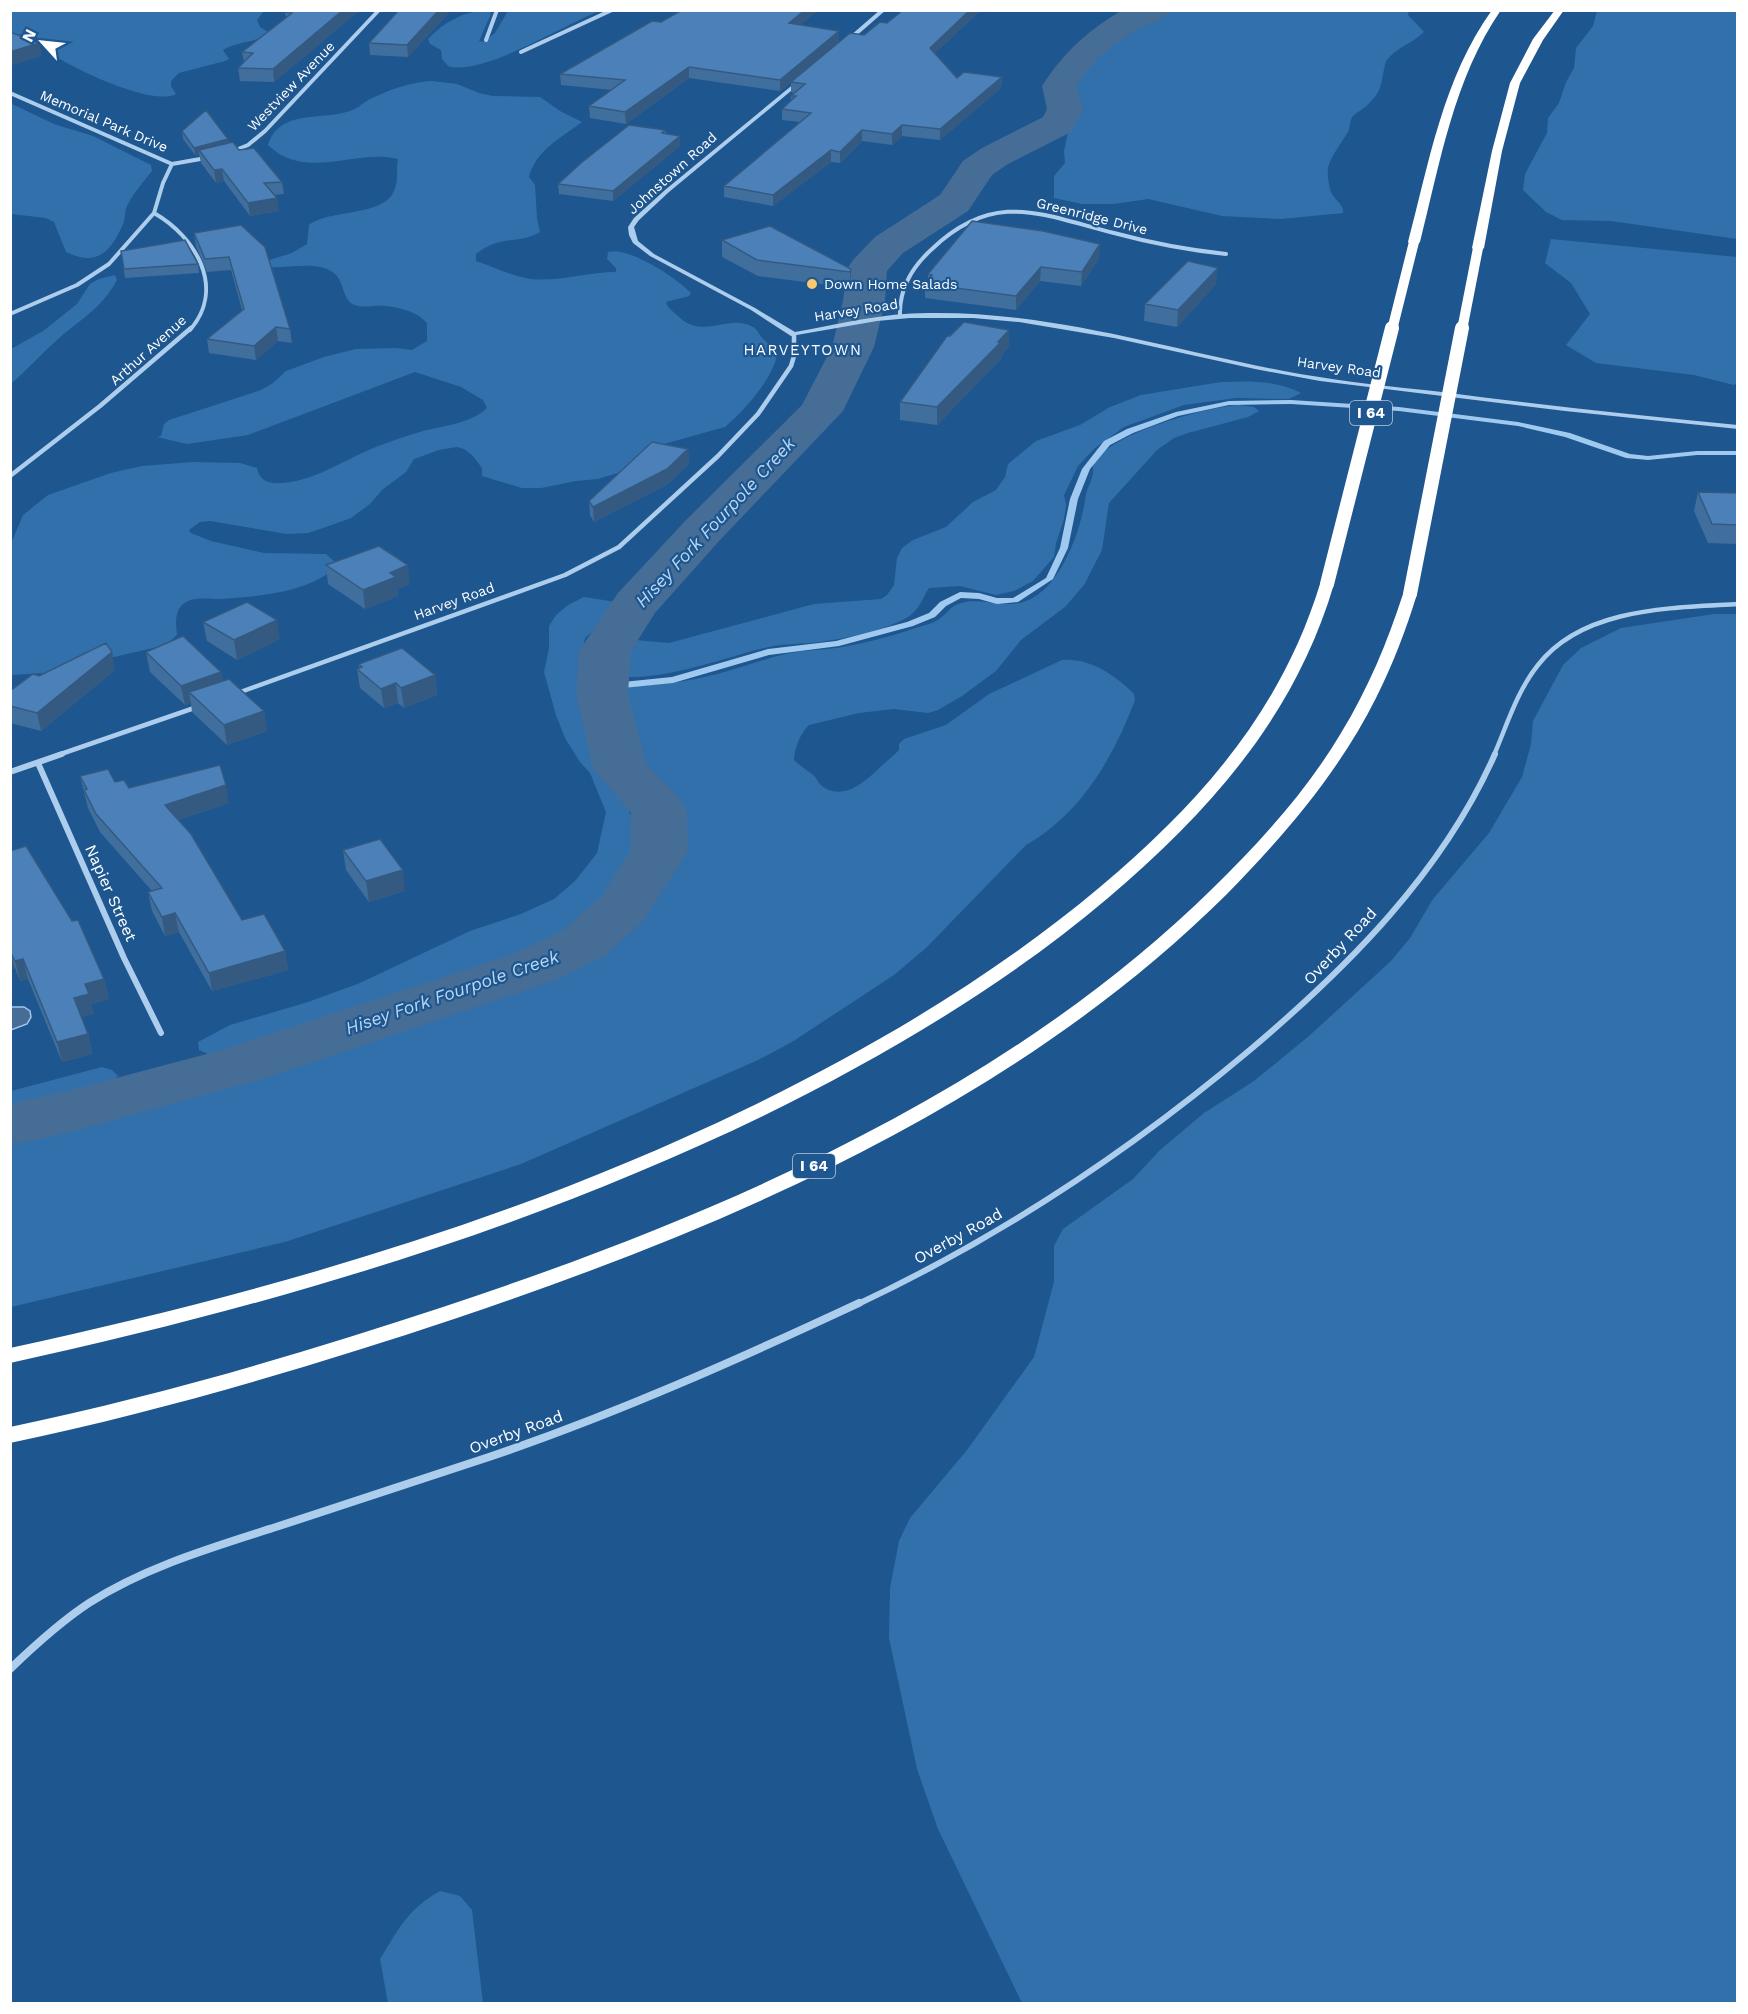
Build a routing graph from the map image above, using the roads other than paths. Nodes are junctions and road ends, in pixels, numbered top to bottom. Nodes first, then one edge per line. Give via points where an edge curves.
1 (379, 10) edge
2 (497, 10) edge
3 (612, 10) edge
4 (884, 10) edge
5 (1497, 10) edge
6 (1560, 10) edge
7 (486, 40) dead end
8 (837, 49) edge
9 (521, 52) dead end
10 (810, 72) edge
11 (10, 93) edge
12 (225, 154) edge
13 (212, 157) edge
14 (172, 164) junction
15 (154, 213) junction
16 (1226, 254) dead end
17 (10, 314) edge
18 (900, 316) junction
19 (794, 334) junction
20 (1737, 427) edge
21 (10, 476) edge
22 (1737, 604) edge
23 (230, 695) edge
24 (208, 703) edge
25 (38, 763) junction
26 (10, 772) edge
27 (161, 1033) dead end
28 (10, 1356) edge
29 (10, 1435) edge
30 (10, 1669) edge

1 - 12 street, Westview Avenue via 265,131 248,145
2 - 7 street
3 - 9 street
4 - 8 street
5 - 28 highway, I 64, bridge via 1482,29 1455,87 1314,630 1278,700 1200,803 1087,909 1016,963 844,1068 630,1170 373,1263 238,1303
6 - 29 highway, I 64, bridge via 1538,39 1515,83 1497,152 1400,629 1354,727 1318,781 1222,891 1161,947 1091,1002 1008,1058 915,1114 808,1170 697,1220 580,1268 381,1336 92,1419
10 - 19 street, Johnstown Road via 667,191 631,227 635,242 652,255
11 - 14 street, Memorial Park Drive
13 - 14 street
14 - 15 street, Memorial Park Drive
15 - 17 street via 122,251 95,274
15 - 21 street, Arthur Avenue via 174,225 202,262 207,280 199,318 123,387
16 - 18 street, Greenridge Drive via 1145,241 1045,213 1001,212 958,228 922,259 903,286
18 - 19 street, Harvey Road
18 - 20 street, Harvey Road via 958,315 1035,323 1347,383
19 - 23 street, Harvey Road via 791,366 758,414 634,535 611,552 554,579
22 - 30 street, Overby Road via 1640,614 1583,630 1559,643 1531,673 1518,696 1487,772 1466,811 1376,929 1304,1003 1211,1082 1038,1206 884,1291 705,1373 536,1440 194,1553 144,1574 89,1604
24 - 25 street
25 - 26 street
25 - 27 street, Napier Street

